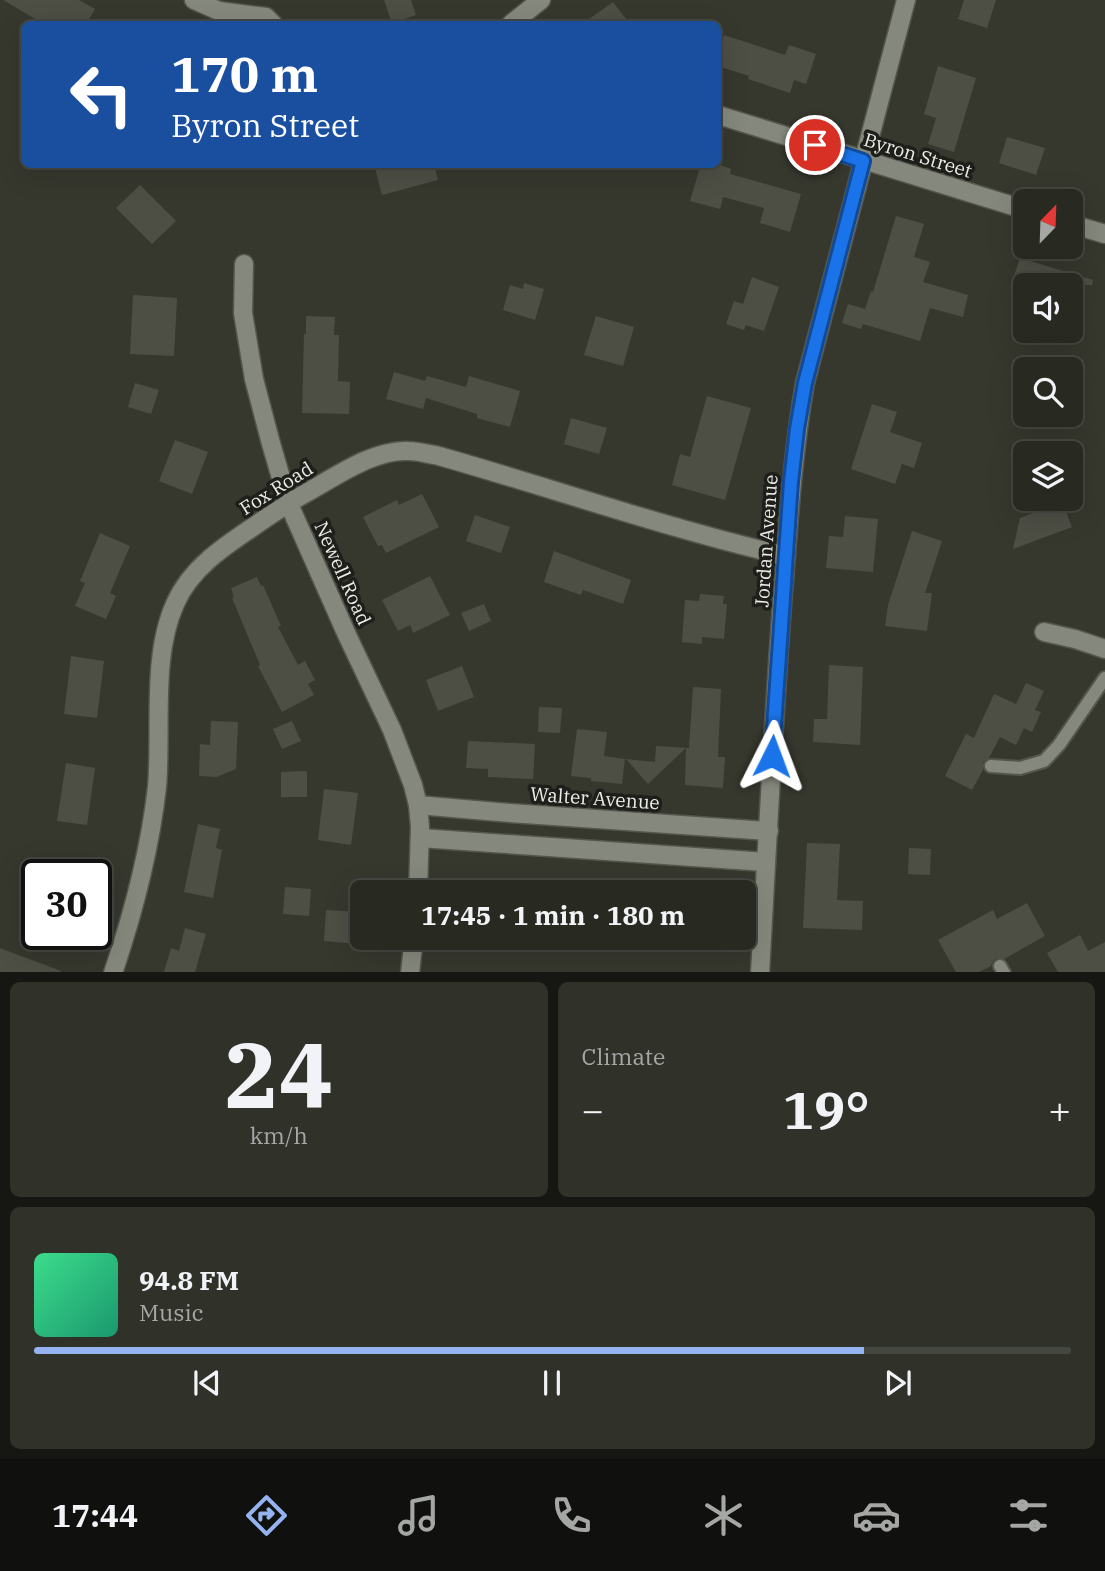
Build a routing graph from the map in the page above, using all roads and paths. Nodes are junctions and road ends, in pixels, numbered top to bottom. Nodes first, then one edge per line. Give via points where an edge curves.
1 (194, 0) edge
2 (541, 0) edge
3 (906, 0) edge
4 (270, 21) edge
5 (515, 21) edge
6 (721, 116) edge
7 (863, 161) junction
8 (1013, 206) edge
9 (1083, 228) edge
10 (1105, 234) edge
11 (244, 264) dead end
12 (288, 502) junction
13 (786, 556) junction
14 (1044, 632) dead end
15 (1105, 649) edge
16 (1105, 678) edge
17 (991, 766) dead end
18 (418, 805) junction
19 (769, 831) junction
20 (420, 838) junction
21 (766, 862) junction
22 (418, 880) edge
23 (413, 950) edge
24 (113, 972) edge
25 (410, 972) edge
26 (760, 972) edge

1 - 4 street via 219,11
2 - 5 street
3 - 7 street, Jordan Avenue
6 - 7 street, Byron Street
7 - 8 street, Byron Street
7 - 13 street, Jordan Avenue via 805,383
9 - 10 street
11 - 12 street, Newell Road via 243,313 254,379
12 - 13 street, Fox Road via 365,461 408,451 450,459
12 - 18 street, Newell Road via 392,730
12 - 24 street, Fox Road via 222,547 187,582 175,603 161,665 153,814 138,888
13 - 19 street, Jordan Avenue
14 - 15 street
16 - 17 lane via 1044,761 1020,768
18 - 19 street, Walter Avenue
18 - 20 street, Newell Road
19 - 21 street, Jordan Avenue
20 - 21 street
20 - 22 street, Newell Road
21 - 26 street, Jordan Avenue
23 - 25 street

